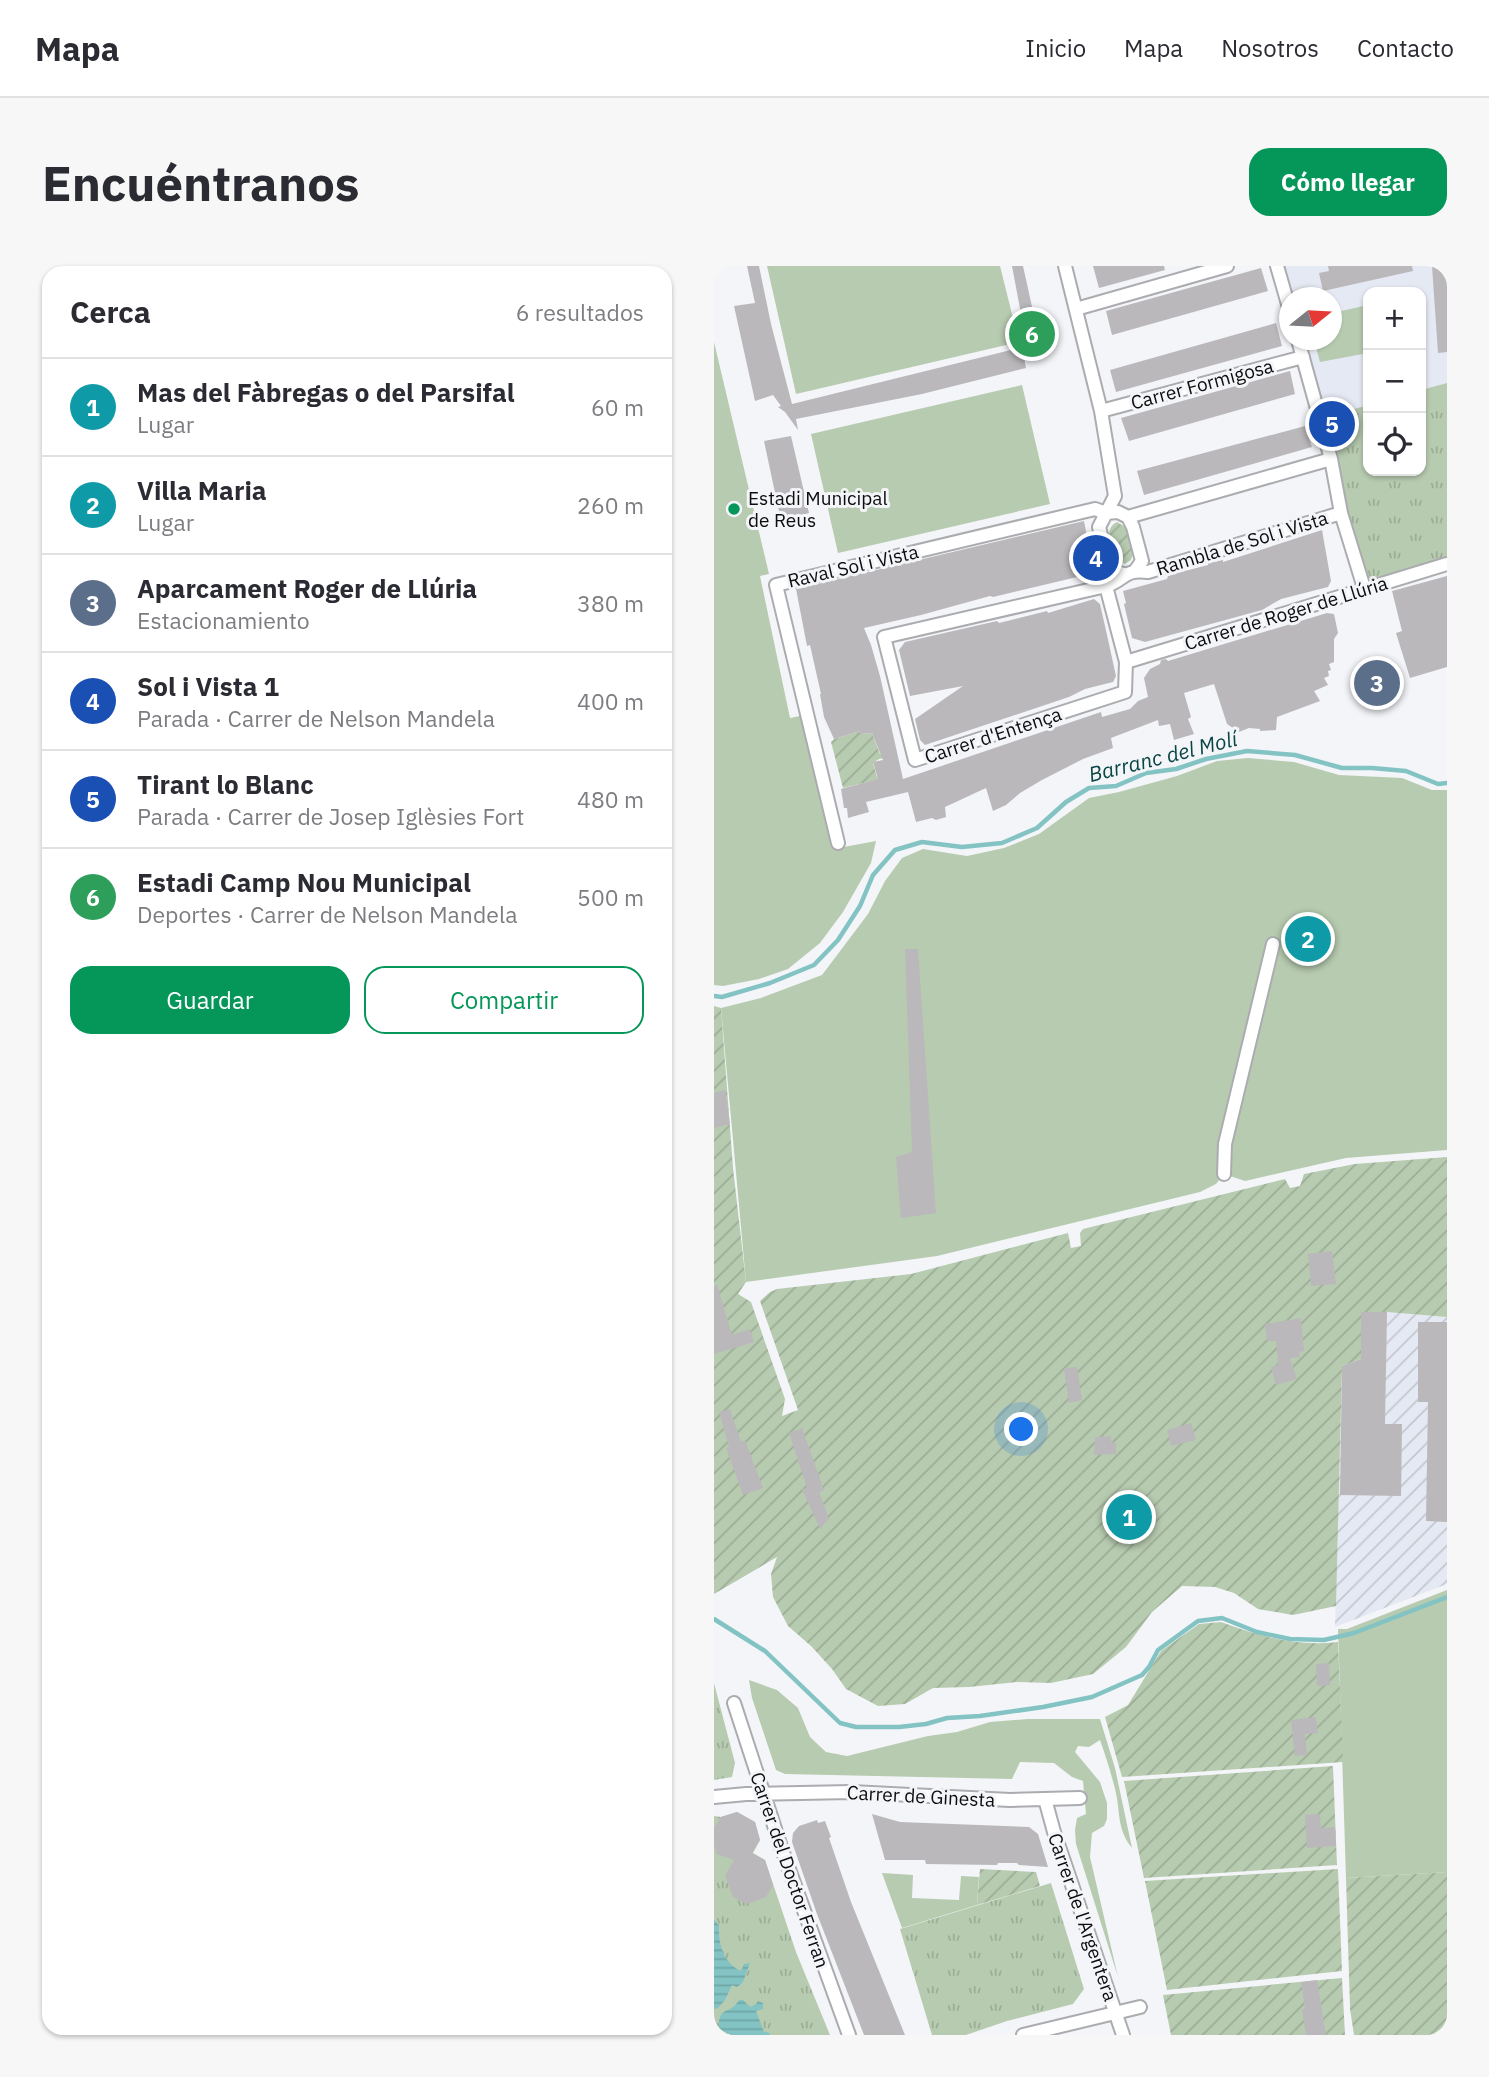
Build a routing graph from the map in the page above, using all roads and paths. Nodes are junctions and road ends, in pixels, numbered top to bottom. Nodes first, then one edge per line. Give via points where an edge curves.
1 (1065, 266) edge
2 (1227, 266) edge
3 (1277, 266) edge
4 (1283, 287) edge
5 (1076, 309) junction
6 (1301, 350) edge
7 (1303, 357) junction
8 (1101, 411) junction
9 (1331, 459) junction
10 (1106, 513) junction
11 (1341, 513) junction
12 (1128, 517) junction
13 (1447, 564) edge
14 (1130, 572) junction
15 (1106, 586) junction
16 (1364, 588) junction
17 (1126, 662) junction
18 (838, 842) dead end
19 (1273, 944) dead end
20 (1224, 1174) dead end
21 (734, 1703) dead end
22 (763, 1794) junction
23 (714, 1797) edge
24 (1080, 1798) dead end
25 (1045, 1799) junction
26 (1140, 2007) dead end
27 (1115, 2013) junction
28 (849, 2035) edge
29 (1023, 2035) edge
30 (1123, 2035) edge

1 - 5 street
2 - 5 street
3 - 4 street
5 - 8 street
6 - 7 street
7 - 8 street, Carrer Formigosa
7 - 9 street
8 - 10 street via 1115,496
9 - 11 street
9 - 12 street
10 - 12 street
10 - 14 street via 1099,527 1108,563 1114,572
10 - 18 street, Raval Sol i Vista via 1096,509 776,584
11 - 14 street, Rambla de Sol i Vista via 1148,572
11 - 16 street
12 - 14 street via 1142,561
13 - 16 street, Carrer de Roger de Llúria
14 - 15 street, Rambla de Sol i Vista
15 - 17 street
15 - 17 street, Carrer d'Entença via 884,638 915,760 1125,692
16 - 17 street, Carrer de Roger de Llúria
19 - 20 street via 1230,1118
21 - 22 street, Carrer del Doctor Ferran
22 - 23 street, Carrer de Ginesta
22 - 25 street, Carrer de Ginesta via 851,1792
22 - 28 street, Carrer del Doctor Ferran
24 - 25 street, Carrer de Ginesta
25 - 27 street, Carrer de l'Argentera
26 - 27 street
27 - 29 street
27 - 30 street, Carrer de l'Argentera

